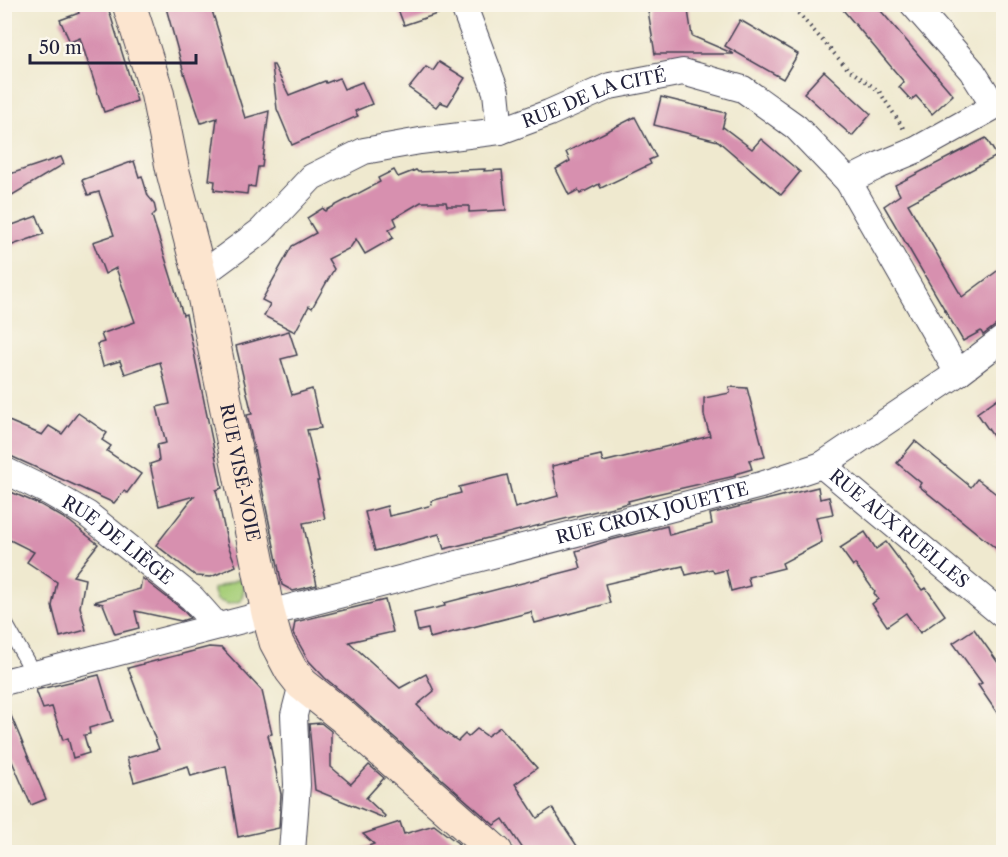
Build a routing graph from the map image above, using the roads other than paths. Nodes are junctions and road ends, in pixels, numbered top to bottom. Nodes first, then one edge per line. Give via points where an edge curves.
1 (129, 4) edge
2 (463, 4) edge
3 (913, 4) edge
4 (999, 103) edge
5 (500, 130) junction
6 (848, 181) junction
7 (200, 276) junction
8 (1004, 338) edge
9 (958, 373) junction
10 (822, 465) junction
11 (4, 470) edge
12 (268, 613) junction
13 (1004, 616) edge
14 (4, 621) edge
15 (216, 625) junction
16 (34, 674) junction
17 (4, 682) edge
18 (302, 684) junction
19 (292, 852) edge
20 (496, 852) edge

1 - 7 street, RUE VISÉ-VOIE via 157,92
2 - 5 street via 496,92
3 - 4 street
4 - 6 street via 916,150
5 - 6 street, RUE DE LA CITÉ via 610,86 683,72 743,89 796,128
5 - 7 street, RUE DE LA CITÉ via 420,141 353,156 312,177 261,231
6 - 9 street, RUE DE LA CITÉ
7 - 12 street, RUE VISÉ-VOIE
8 - 9 street, RUE CROIX JOUETTE
9 - 10 street, RUE CROIX JOUETTE
10 - 12 street, RUE CROIX JOUETTE
10 - 13 street, RUE AUX RUELLES
11 - 15 street, RUE DE LIÈGE via 87,514 192,598
12 - 15 street, RUE CROIX JOUETTE
12 - 18 street, RUE VISÉ-VOIE via 276,642
14 - 16 lane
15 - 16 street, RUE CROIX JOUETTE
16 - 17 street, RUE CROIX JOUETTE
18 - 19 street via 294,715 297,785
18 - 20 street, RUE VISÉ-VOIE

